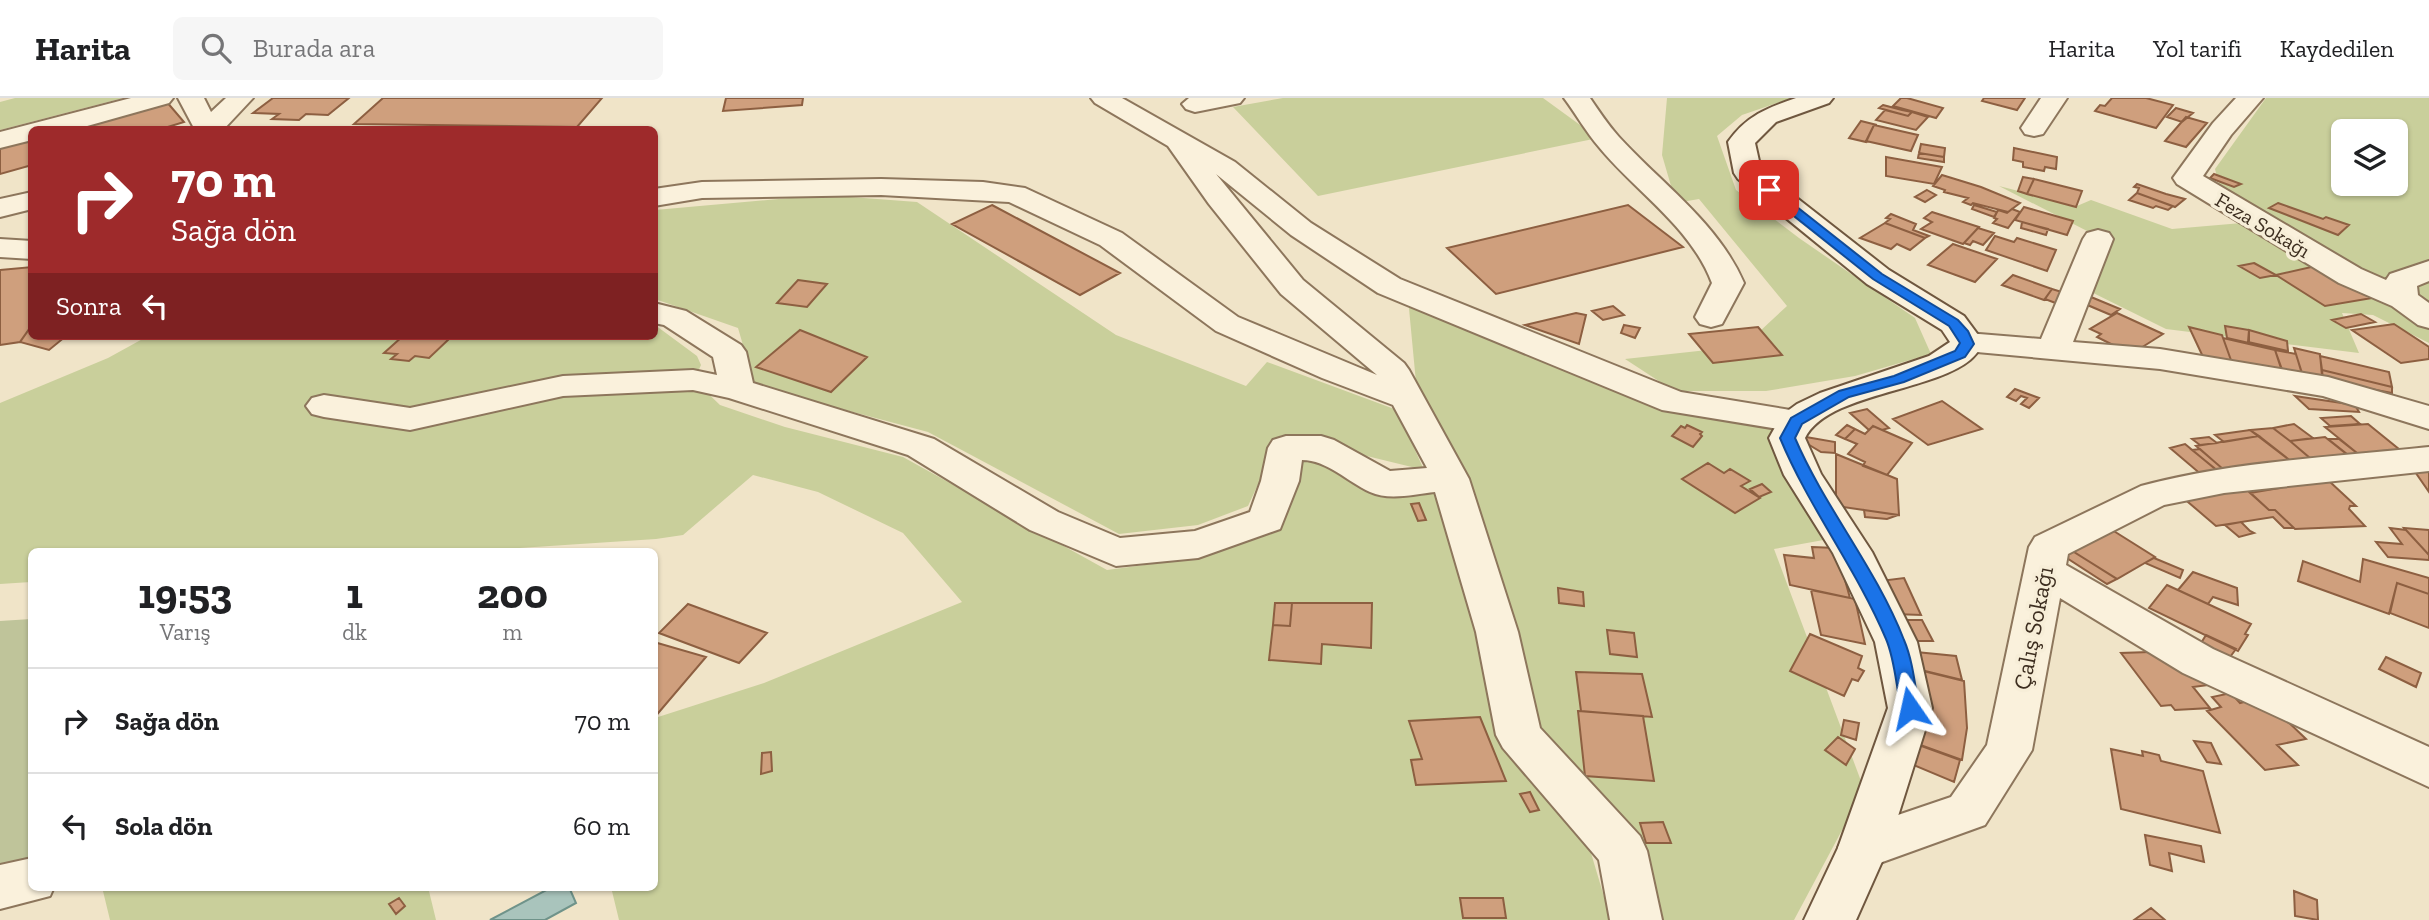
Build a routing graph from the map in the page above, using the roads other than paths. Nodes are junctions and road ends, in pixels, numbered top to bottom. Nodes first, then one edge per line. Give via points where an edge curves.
1 (160, 98) edge
2 (191, 98) edge
3 (240, 98) edge
4 (1104, 98) edge
5 (1231, 98) edge
6 (1577, 98) edge
7 (1821, 98) edge
8 (2054, 98) edge
9 (2250, 98) edge
10 (1195, 104) dead end
11 (56, 126) edge
12 (206, 126) edge
13 (211, 126) edge
14 (2034, 128) dead end
15 (28, 133) edge
16 (0, 140) edge
17 (1179, 143) junction
18 (658, 197) edge
19 (28, 201) edge
20 (0, 208) edge
21 (2098, 239) dead end
22 (0, 248) edge
23 (28, 250) edge
24 (2429, 270) edge
25 (2403, 299) junction
26 (658, 314) edge
27 (1710, 317) dead end
28 (2429, 318) edge
29 (1967, 344) junction
30 (2053, 350) junction
31 (737, 390) junction
32 (1408, 398) junction
33 (324, 405) dead end
34 (2429, 418) edge
35 (1796, 421) junction
36 (2429, 459) edge
37 (1450, 479) junction
38 (2045, 571) junction
39 (2429, 768) edge
40 (1863, 848) junction
41 (28, 881) edge
42 (0, 887) edge
43 (1636, 920) edge
44 (1830, 920) edge

1 - 11 street
2 - 12 street
3 - 13 street
4 - 17 street
5 - 10 street
6 - 27 street via 1608,141 1718,258 1728,284
7 - 29 street via 1767,117 1741,142 1748,173 1878,277 1953,323
8 - 14 street
9 - 25 street, Feza Sokağı via 2187,178 2350,276
15 - 16 street
17 - 32 street via 1292,288 1392,370
17 - 35 street via 1225,168 1301,229 1389,286 1674,402
18 - 32 street via 738,189 881,187 1016,194 1111,239 1227,324
19 - 20 street
21 - 30 street
22 - 23 street
24 - 25 street via 2401,281
25 - 28 street, Feza Sokağı
26 - 31 street via 675,318 729,352
29 - 30 street
29 - 35 street via 1960,354 1899,379 1844,394
30 - 34 street via 2160,359 2328,387
31 - 33 street via 693,380 563,386 410,419
31 - 37 street via 921,447 1044,521 1116,552 1198,544 1266,520 1286,448 1321,448 1384,484
32 - 37 street
35 - 40 street via 1787,438 1803,475 1852,552 1896,642 1910,708
36 - 38 street, Çalış Sokağı via 2224,481 2154,495 2049,547
37 - 43 street via 1497,632 1519,735 1622,851
38 - 39 street via 2198,661
38 - 40 street, Çalış Sokağı via 2009,750 1968,811
40 - 44 street
41 - 42 street

